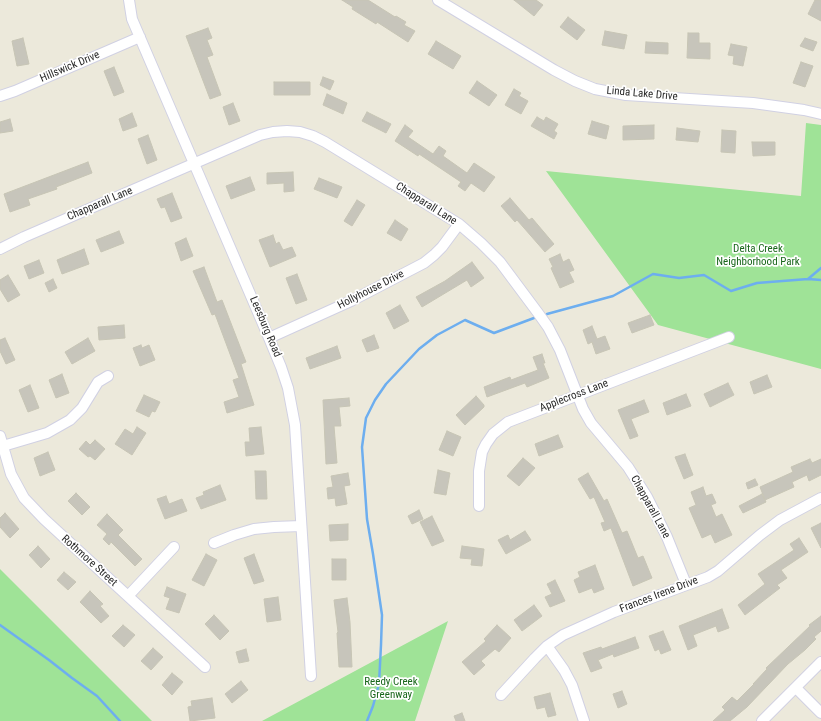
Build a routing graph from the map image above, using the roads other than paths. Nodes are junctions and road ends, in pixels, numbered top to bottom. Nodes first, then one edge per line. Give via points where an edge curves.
1 (129, 0) edge
2 (438, 0) edge
3 (140, 37) junction
4 (0, 96) edge
5 (821, 114) edge
6 (195, 163) junction
7 (459, 224) junction
8 (0, 249) edge
9 (729, 337) dead end
10 (269, 338) junction
11 (108, 376) dead end
12 (578, 395) junction
13 (1, 441) edge
14 (821, 498) edge
15 (479, 506) dead end
16 (301, 526) junction
17 (214, 543) dead end
18 (174, 547) dead end
19 (686, 584) junction
20 (128, 596) junction
21 (547, 646) junction
22 (821, 662) edge
23 (205, 667) dead end
24 (311, 676) dead end
25 (796, 688) junction
26 (501, 695) dead end
27 (821, 713) edge
28 (584, 721) edge
29 (762, 721) edge

1 - 3 street, Leesburg Road via 132,19
2 - 5 street, Linda Lake Drive via 554,70 595,89 626,95 753,103
3 - 4 street, Hillswick Drive
3 - 6 street, Leesburg Road
6 - 7 street, Chapparall Lane via 260,135 273,132 300,132 325,142
6 - 8 street, Chapparall Lane
6 - 10 street, Leesburg Road
7 - 10 street, Hollyhouse Drive via 434,256 424,263 351,301
7 - 12 street, Chapparall Lane via 500,262 538,313 560,350
9 - 12 street, Applecross Lane
10 - 16 street, Leesburg Road via 282,367 291,401 295,425
11 - 13 street via 98,382 82,408 70,420 47,433
12 - 15 street, Applecross Lane via 508,422 493,434 480,458
12 - 19 street, Chapparall Lane via 591,423 628,467 647,496
13 - 20 street, Rothmore Street via 11,474 24,498
14 - 19 street, Frances Irene Drive via 780,520 718,571
16 - 17 street via 254,529
16 - 24 street, Leesburg Road
18 - 20 street
19 - 21 street, Frances Irene Drive via 588,623
20 - 23 street, Rothmore Street
21 - 26 street, Frances Irene Drive
21 - 28 street via 572,685
22 - 25 street
25 - 27 street
25 - 29 street

